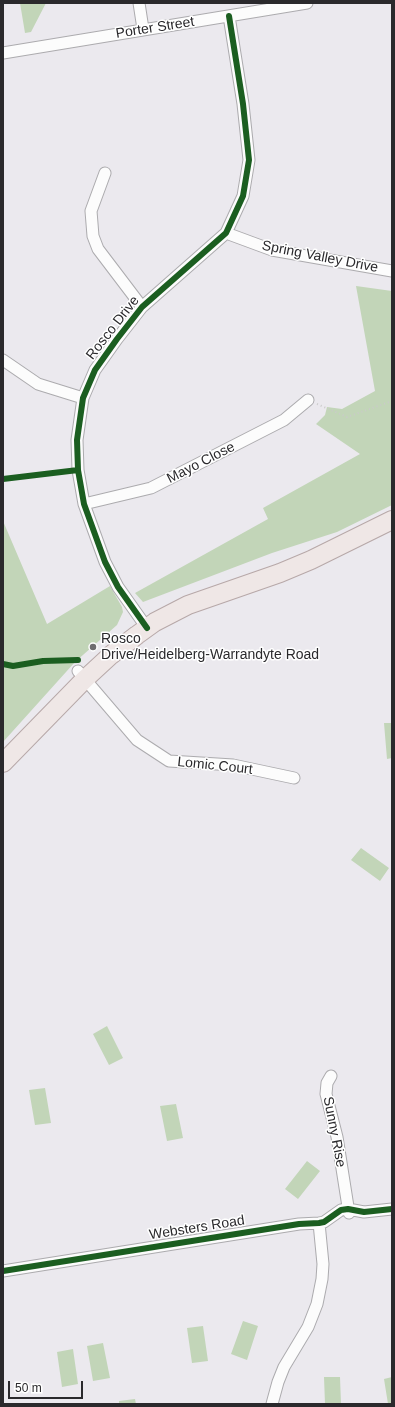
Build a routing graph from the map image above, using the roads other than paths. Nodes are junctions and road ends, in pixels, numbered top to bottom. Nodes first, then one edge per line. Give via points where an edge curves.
1 (139, 3) edge
2 (307, 3) edge
3 (283, 5) edge
4 (229, 16) junction
5 (143, 29) junction
6 (3, 53) edge
7 (105, 174) dead end
8 (226, 233) junction
9 (392, 271) edge
10 (142, 307) junction
11 (3, 360) edge
12 (83, 398) junction
13 (308, 400) road end
14 (84, 504) junction
15 (392, 520) edge
16 (144, 623) junction
17 (81, 675) junction
18 (3, 760) edge
19 (3, 764) edge
20 (294, 778) dead end
21 (331, 1076) dead end
22 (392, 1209) edge
23 (351, 1211) junction
24 (317, 1225) junction
25 (3, 1271) edge
26 (272, 1404) edge

1 - 5 street
2 - 3 street, Porter Street
3 - 4 street, Porter Street
4 - 5 street, Porter Street
4 - 8 street, Rosco Drive via 249,160 242,196
5 - 6 street, Porter Street
7 - 10 street via 91,211 93,236 98,249
8 - 9 street, Spring Valley Drive via 272,250
8 - 10 street, Rosco Drive
10 - 12 street, Rosco Drive via 95,370
11 - 12 street via 38,384
12 - 14 street, Rosco Drive via 77,440 78,470
13 - 14 street, Mayo Close via 284,420 151,488
14 - 16 street, Rosco Drive via 105,562
15 - 16 main road via 340,545 199,590 163,606
16 - 17 main road via 124,632
17 - 18 main road via 38,714
17 - 19 main road
17 - 20 street, Lomic Court via 137,740 168,762 233,765
21 - 23 street, Sunny Rise via 326,1094
22 - 23 street, Websters Road
23 - 24 street, Websters Road via 341,1210
24 - 25 street, Websters Road via 299,1224
24 - 26 street via 323,1264 317,1304 308,1327 284,1367

